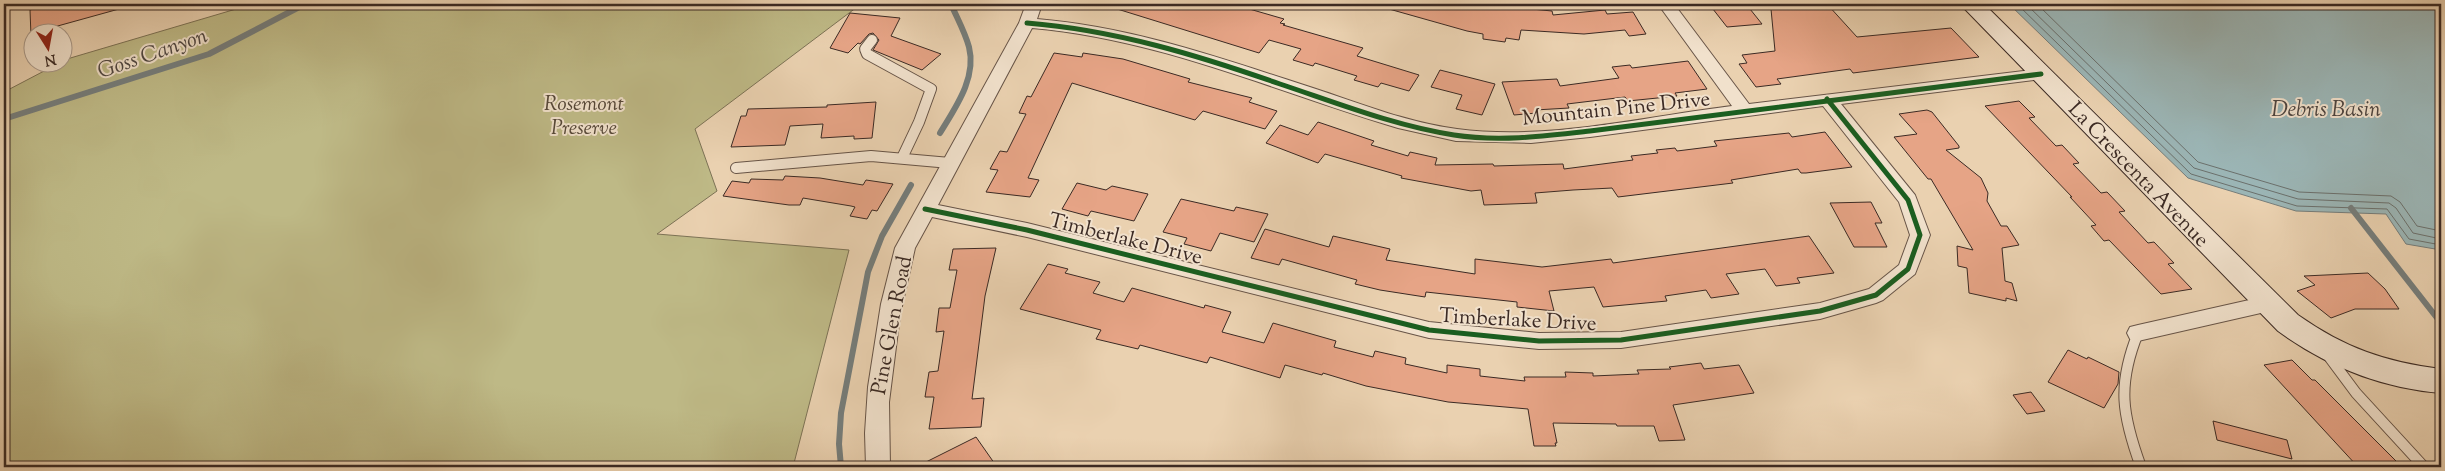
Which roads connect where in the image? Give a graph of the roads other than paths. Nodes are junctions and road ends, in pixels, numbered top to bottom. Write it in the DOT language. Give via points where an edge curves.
graph roads {
  1 [pos="1034,4"];
  2 [pos="1666,4"];
  3 [pos="1972,4"];
  4 [pos="1027,23"];
  5 [pos="872,40"];
  6 [pos="2041,74"];
  7 [pos="1827,99"];
  8 [pos="1744,110"];
  9 [pos="902,158"];
  10 [pos="950,163"];
  11 [pos="736,168"];
  12 [pos="925,209"];
  13 [pos="2267,304"];
  14 [pos="2138,333"];
  15 [pos="2315,343"];
  16 [pos="2441,381"];
  17 [pos="878,467"];
  18 [pos="2141,467"];
  19 [pos="2424,467"];
  1 -- 4 [label="street, Pine Glen Road"];
  2 -- 8 [label="street"];
  3 -- 6 [label="street, La Crescenta Avenue"];
  4 -- 8 [label="street, Mountain Pine Drive" via="1103,30 1148,41 1407,125 1473,137 1564,134"];
  4 -- 10 [label="street, Pine Glen Road"];
  5 -- 9 [label="lane" via="865,49 867,54 930,89"];
  6 -- 7 [label="street, Mountain Pine Drive"];
  6 -- 13 [label="street, La Crescenta Avenue"];
  7 -- 8 [label="street, Mountain Pine Drive"];
  7 -- 12 [label="street, Timberlake Drive" via="1908,200 1920,235 1908,269 1876,296 1820,312 1621,340 1540,341 1429,330 1027,230"];
  9 -- 10 [label="lane"];
  9 -- 11 [label="lane" via="842,156"];
  10 -- 12 [label="street, Pine Glen Road"];
  12 -- 17 [label="street, Pine Glen Road" via="905,248 894,286 875,408"];
  13 -- 14 [label="street"];
  13 -- 15 [label="street, La Crescenta Avenue"];
  14 -- 18 [label="lane" via="2126,366 2124,404 2130,439"];
  15 -- 16 [label="street, La Crescenta Avenue" via="2365,365"];
  15 -- 19 [label="lane"];
}
